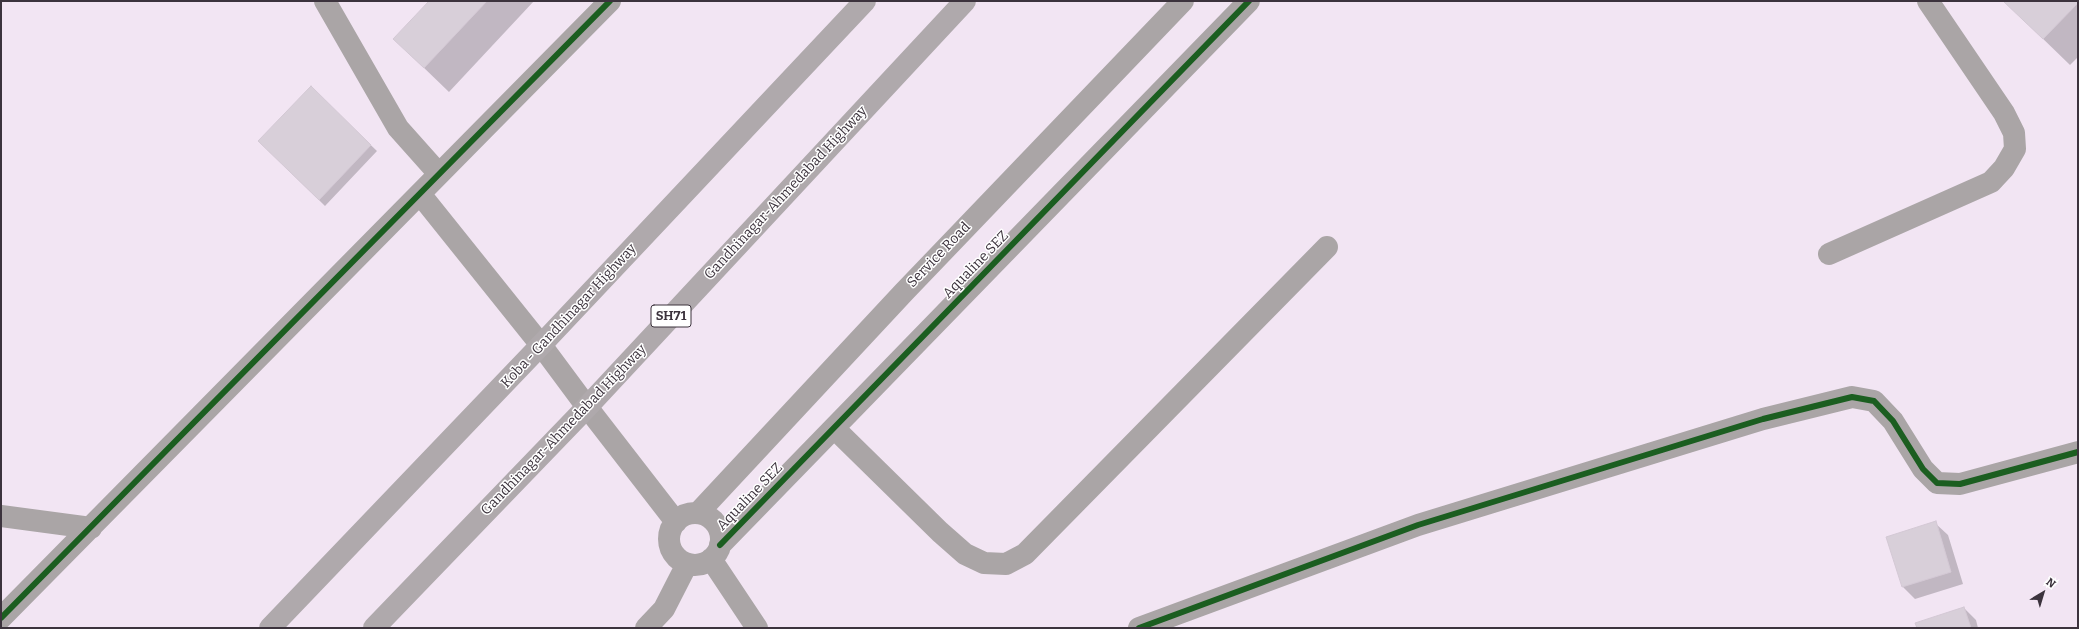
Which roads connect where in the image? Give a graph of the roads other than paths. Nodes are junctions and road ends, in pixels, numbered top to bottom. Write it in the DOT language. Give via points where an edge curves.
graph roads {
  1 [pos="325,1"];
  2 [pos="610,1"];
  3 [pos="866,1"];
  4 [pos="965,1"];
  5 [pos="1183,1"];
  6 [pos="1249,1"];
  7 [pos="1928,1"];
  8 [pos="439,174"];
  9 [pos="420,194"];
  10 [pos="1327,247"];
  11 [pos="1828,254"];
  12 [pos="541,345"];
  13 [pos="587,407"];
  14 [pos="834,428"];
  15 [pos="2078,452"];
  16 [pos="698,513"];
  17 [pos="1,516"];
  18 [pos="676,522"];
  19 [pos="91,528"];
  20 [pos="716,552"];
  21 [pos="687,564"];
  22 [pos="1,618"];
  23 [pos="270,628"];
  24 [pos="374,628"];
  25 [pos="646,628"];
  26 [pos="757,628"];
  27 [pos="1139,628"];
  1 -- 8 [label="street" via="398,128"];
  2 -- 8 [label="street"];
  3 -- 12 [label="main road, Koba - Gandhinagar Highway"];
  4 -- 13 [label="main road, Gandhinagar-Ahmedabad Highway / SH71"];
  5 -- 16 [label="street, Service Road"];
  6 -- 14 [label="street, Aqualine SEZ"];
  7 -- 11 [label="street" via="2004,113 2014,133 2015,149 2004,168 1991,182"];
  8 -- 9 [label="street"];
  9 -- 12 [label="street"];
  9 -- 19 [label="street"];
  10 -- 14 [label="street" via="1025,554 1006,564 984,563 965,554"];
  12 -- 13 [label="street"];
  12 -- 23 [label="main road, Koba - Gandhinagar Highway"];
  13 -- 18 [label="street"];
  13 -- 24 [label="main road, Gandhinagar-Ahmedabad Highway / SH71"];
  14 -- 20 [label="street, Aqualine SEZ"];
  15 -- 27 [label="street" via="1960,484 1937,483 1923,469 1893,420 1874,401 1852,397 1763,418 1418,524"];
  16 -- 18 [label="street" via="690,513"];
  16 -- 20 [label="street" via="714,521 718,528"];
  17 -- 19 [label="street"];
  18 -- 21 [label="street" via="671,528 670,545 674,553"];
  19 -- 22 [label="street"];
  20 -- 21 [label="street" via="704,563"];
  20 -- 26 [label="street"];
  21 -- 25 [label="street" via="664,609"];
}
